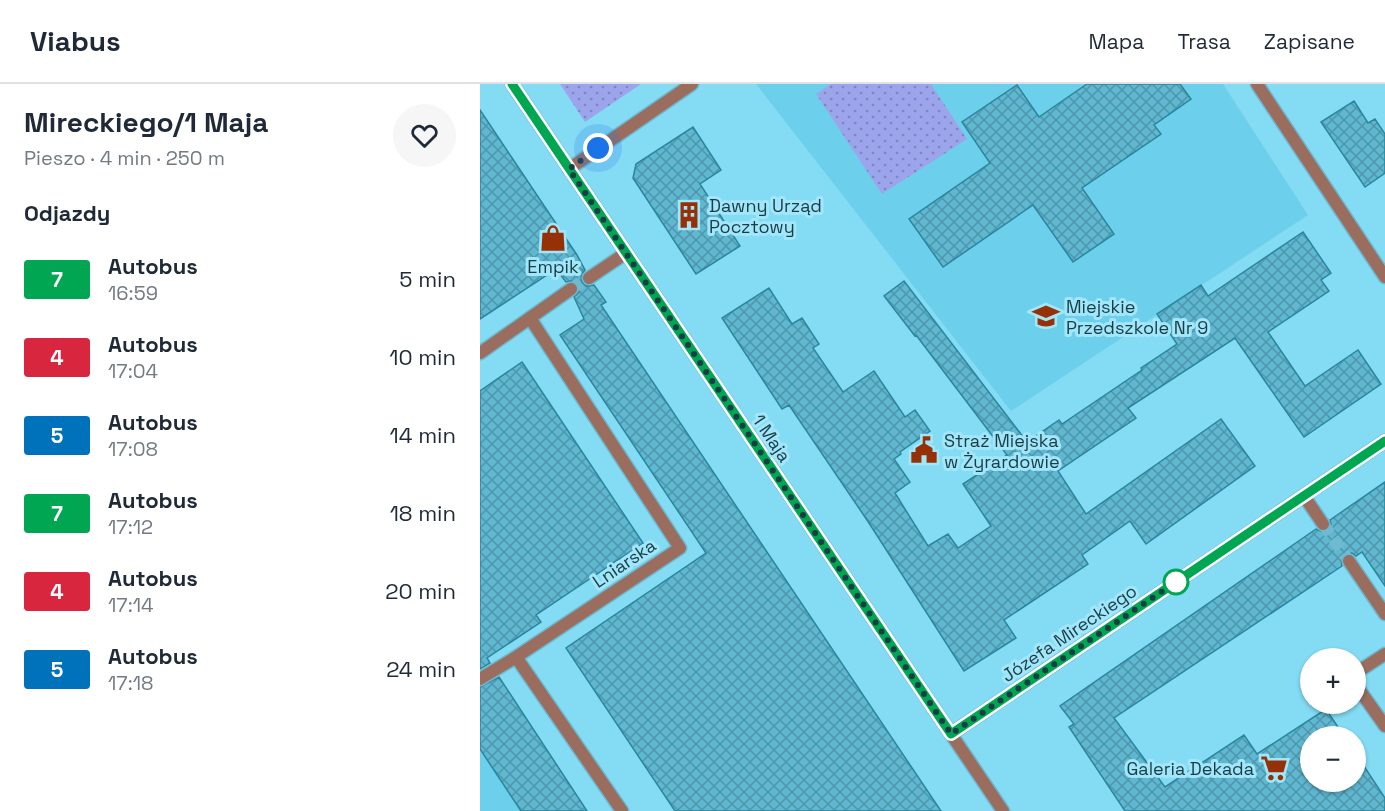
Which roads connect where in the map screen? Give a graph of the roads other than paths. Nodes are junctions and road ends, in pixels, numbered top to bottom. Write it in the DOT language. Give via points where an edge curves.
graph roads {
  1 [pos="512,84"];
  2 [pos="692,84"];
  3 [pos="1257,84"];
  4 [pos="569,169"];
  5 [pos="626,254"];
  6 [pos="1385,277"];
  7 [pos="589,278"];
  8 [pos="571,289"];
  9 [pos="530,318"];
  10 [pos="480,352"];
  11 [pos="1385,441"];
  12 [pos="1305,496"];
  13 [pos="1323,524"];
  14 [pos="1349,561"];
  15 [pos="1385,614"];
  16 [pos="1385,654"];
  17 [pos="516,657"];
  18 [pos="1366,666"];
  19 [pos="480,679"];
  20 [pos="1366,699"];
  21 [pos="1385,726"];
  22 [pos="951,734"];
  23 [pos="622,811"];
  24 [pos="1003,811"];
  1 -- 4 [label="street, 1 Maja"];
  2 -- 4 [label="street"];
  3 -- 6 [label="street"];
  4 -- 5 [label="street, 1 Maja"];
  5 -- 7 [label="street"];
  5 -- 22 [label="street, 1 Maja"];
  8 -- 9 [label="street"];
  9 -- 10 [label="street"];
  9 -- 17 [label="street, Lniarska" via="680,548"];
  11 -- 12 [label="street, Józefa Mireckiego"];
  12 -- 13 [label="street"];
  12 -- 22 [label="street, Józefa Mireckiego"];
  14 -- 15 [label="street"];
  16 -- 18 [label="street"];
  17 -- 19 [label="street"];
  17 -- 23 [label="street"];
  20 -- 21 [label="street"];
  22 -- 24 [label="street, 1 Maja"];
}
